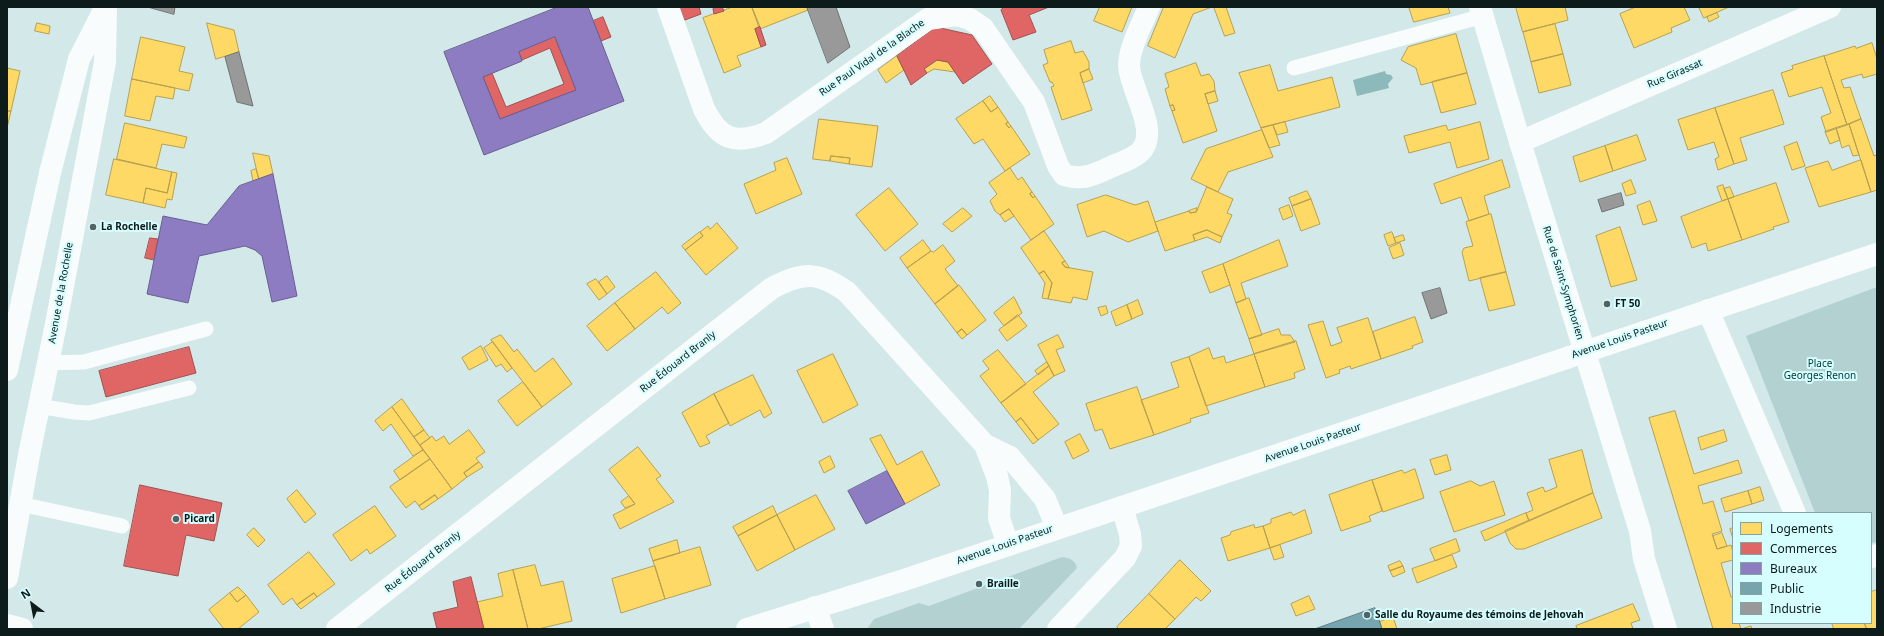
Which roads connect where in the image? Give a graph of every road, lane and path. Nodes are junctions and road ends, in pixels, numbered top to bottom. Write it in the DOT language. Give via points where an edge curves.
graph roads {
  1 [pos="106,7"];
  2 [pos="668,7"];
  3 [pos="1149,7"];
  4 [pos="1830,7"];
  5 [pos="1481,12"];
  6 [pos="1294,68"];
  7 [pos="1520,142"];
  8 [pos="1877,254"];
  9 [pos="1708,310"];
  10 [pos="206,329"];
  11 [pos="1584,351"];
  12 [pos="47,363"];
  13 [pos="7,370"];
  14 [pos="189,388"];
  15 [pos="39,406"];
  16 [pos="985,445"];
  17 [pos="20,504"];
  18 [pos="1122,507"];
  19 [pos="1795,512"];
  20 [pos="122,526"];
  21 [pos="1057,528"];
  22 [pos="1008,545"];
  23 [pos="7,578"];
  24 [pos="815,607"];
  25 [pos="357,621"];
  26 [pos="7,625"];
  27 [pos="22,629"];
  28 [pos="337,629"];
  29 [pos="748,629"];
  30 [pos="824,629"];
  31 [pos="1058,629"];
  32 [pos="1666,629"];
  1 -- 12 [label="street, Avenue de la Rochelle" via="105,62"];
  1 -- 13 [label="street, Avenue de la Rochelle" via="79,59 50,173"];
  2 -- 3 [label="street, Rue Paul Vidal de la Blache" via="709,120 725,136 739,139 753,138 766,133 928,19 956,15 970,19 983,28 1034,102 1058,166 1064,175 1075,178 1088,177 1131,159 1142,151 1147,137 1146,120 1130,78 1129,64 1132,49"];
  4 -- 7 [label="street, Rue Girassat"];
  5 -- 6 [label="lane"];
  5 -- 7 [label="street, Rue de Saint-Symphorien"];
  7 -- 11 [label="street, Rue de Saint-Symphorien"];
  8 -- 9 [label="street, Avenue Louis Pasteur"];
  9 -- 11 [label="street, Avenue Louis Pasteur"];
  9 -- 19 [label="street"];
  10 -- 12 [label="lane" via="84,362"];
  11 -- 18 [label="street, Avenue Louis Pasteur"];
  11 -- 32 [label="street, Rue de Saint-Symphorien" via="1640,531 1644,559"];
  12 -- 15 [label="street, Avenue de la Rochelle"];
  14 -- 15 [label="lane" via="89,413"];
  15 -- 17 [label="street, Avenue de la Rochelle"];
  16 -- 21 [label="street, Rue Édouard Branly" via="1010,456 1045,498"];
  16 -- 22 [label="street, Rue Édouard Branly" via="997,476 1000,490 999,518"];
  16 -- 25 [label="street, Rue Édouard Branly" via="847,292 831,280 810,275 789,280 772,288"];
  17 -- 20 [label="lane"];
  17 -- 23 [label="street, Avenue de la Rochelle"];
  18 -- 21 [label="street, Avenue Louis Pasteur"];
  18 -- 31 [label="street" via="1131,546 1125,558"];
  21 -- 22 [label="street, Avenue Louis Pasteur"];
  22 -- 24 [label="street, Avenue Louis Pasteur"];
  24 -- 29 [label="street, Avenue Louis Pasteur"];
  24 -- 30 [label="street"];
  25 -- 28 [label="street, Rue Édouard Branly"];
  26 -- 27 [label="street"];
}
